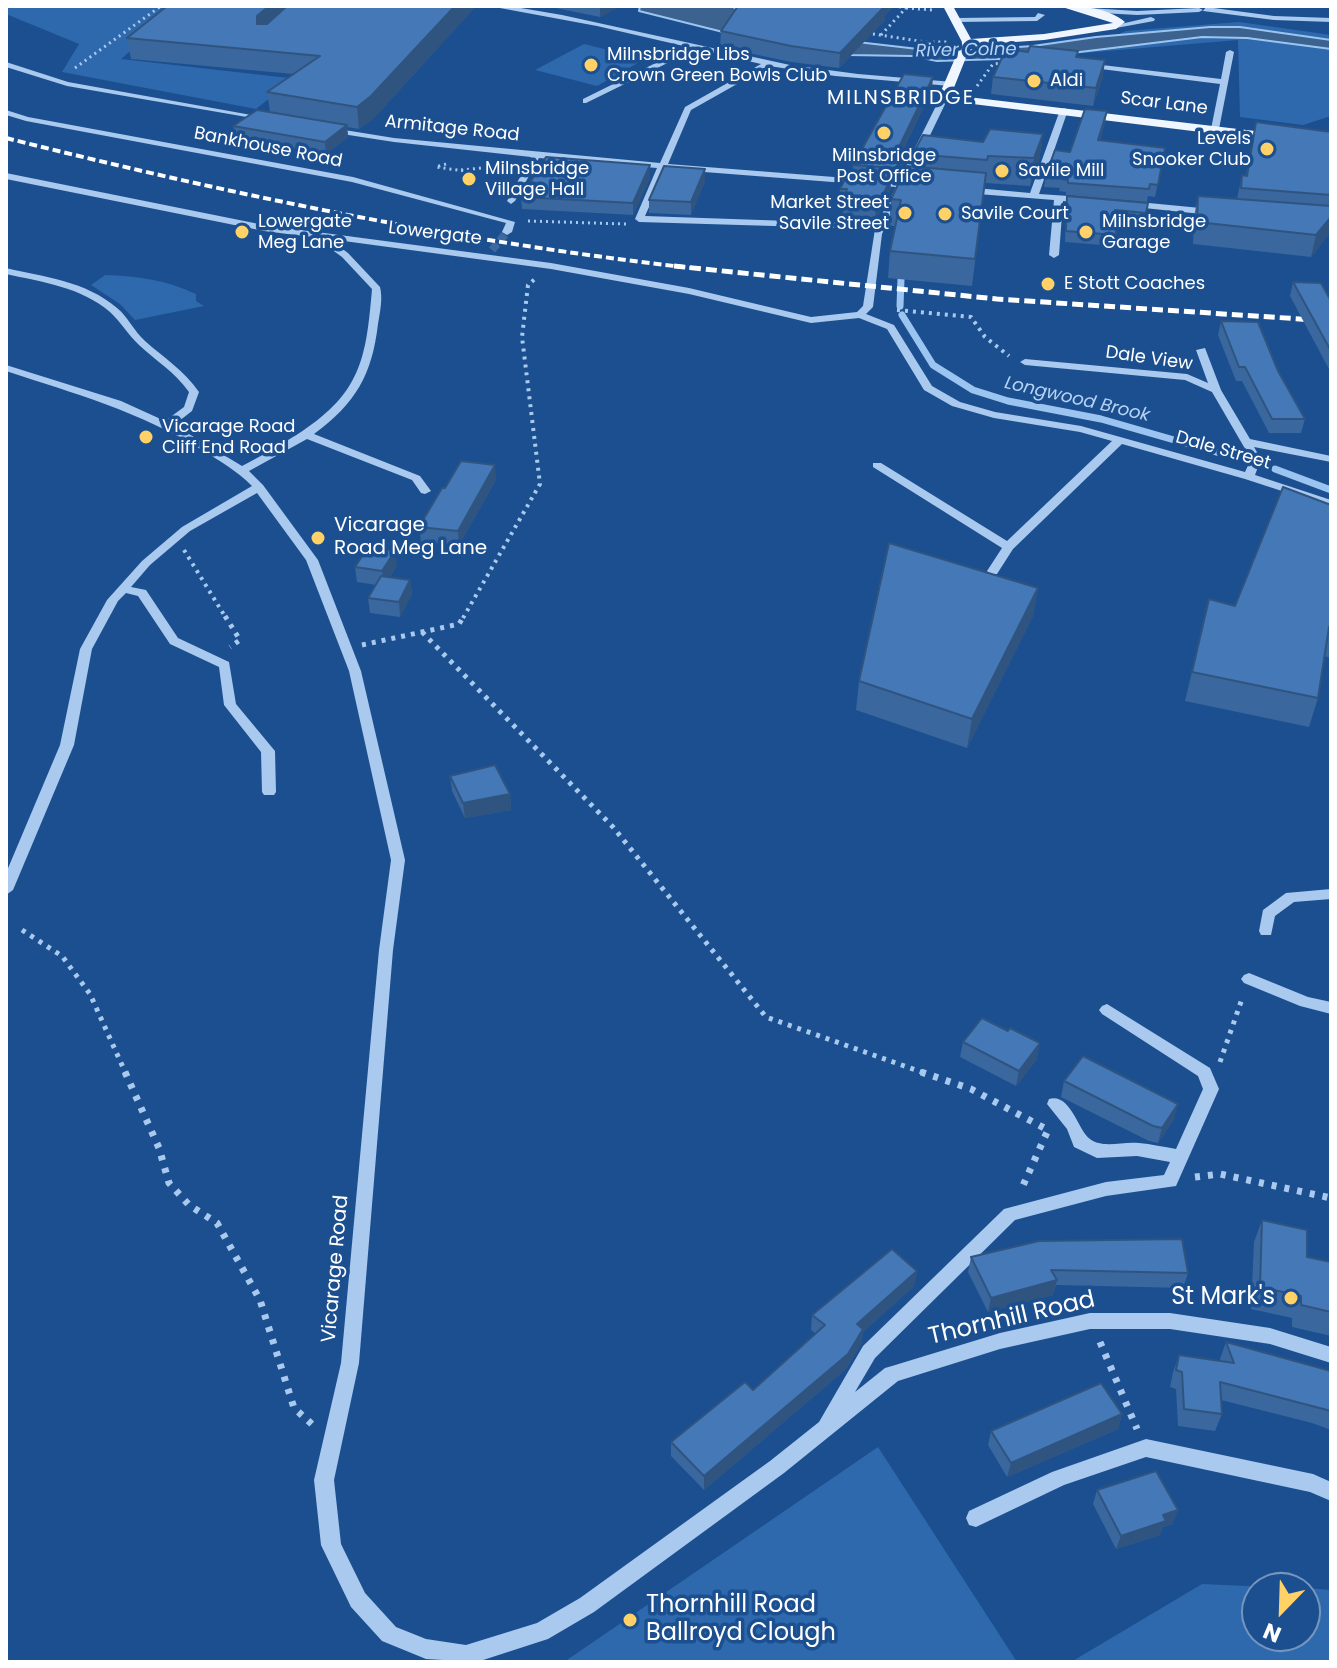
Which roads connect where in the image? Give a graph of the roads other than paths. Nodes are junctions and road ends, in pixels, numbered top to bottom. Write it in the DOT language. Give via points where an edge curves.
graph roads {
  1 [pos="493,6"];
  2 [pos="948,6"];
  3 [pos="1064,6"];
  4 [pos="1219,6"];
  5 [pos="1078,9"];
  6 [pos="1202,9"];
  7 [pos="1041,15"];
  8 [pos="957,20"];
  9 [pos="1331,20"];
  10 [pos="1116,26"];
  11 [pos="967,44"];
  12 [pos="697,45"];
  13 [pos="1230,52"];
  14 [pos="768,63"];
  15 [pos="6,64"];
  16 [pos="1085,65"];
  17 [pos="1224,82"];
  18 [pos="950,84"];
  19 [pos="944,98"];
  20 [pos="586,101"];
  21 [pos="1064,110"];
  22 [pos="6,112"];
  23 [pos="280,121"];
  24 [pos="323,128"];
  25 [pos="1215,129"];
  26 [pos="1331,144"];
  27 [pos="536,155"];
  28 [pos="664,165"];
  29 [pos="6,176"];
  30 [pos="901,185"];
  31 [pos="931,187"];
  32 [pos="960,190"];
  33 [pos="1034,195"];
  34 [pos="1059,198"];
  35 [pos="511,201"];
  36 [pos="1094,201"];
  37 [pos="1110,203"];
  38 [pos="1220,213"];
  39 [pos="881,227"];
  40 [pos="507,232"];
  41 [pos="319,236"];
  42 [pos="1054,255"];
  43 [pos="6,271"];
  44 [pos="864,311"];
  45 [pos="1201,350"];
  46 [pos="1025,362"];
  47 [pos="6,368"];
  48 [pos="1216,390"];
  49 [pos="166,425"];
  50 [pos="304,434"];
  51 [pos="1120,440"];
  52 [pos="1247,442"];
  53 [pos="1331,459"];
  54 [pos="877,465"];
  55 [pos="242,470"];
  56 [pos="1249,477"];
  57 [pos="259,487"];
  58 [pos="425,491"];
  59 [pos="1331,504"];
  60 [pos="1008,547"];
  61 [pos="993,571"];
  62 [pos="123,589"];
  63 [pos="269,792"];
  64 [pos="6,890"];
  65 [pos="1331,894"];
  66 [pos="1266,931"];
  67 [pos="1249,979"];
  68 [pos="1331,1008"];
  69 [pos="1107,1010"];
  70 [pos="1055,1104"];
  71 [pos="1180,1157"];
  72 [pos="1331,1355"];
  73 [pos="892,1374"];
  74 [pos="823,1430"];
  75 [pos="1331,1492"];
  76 [pos="976,1518"];
  1 -- 12 [label="street"];
  2 -- 8 [label="main road"];
  3 -- 5 [label="main road"];
  4 -- 6 [label="street"];
  5 -- 6 [label="street"];
  5 -- 10 [label="main road" via="1117,18"];
  6 -- 9 [label="street"];
  6 -- 10 [label="street"];
  7 -- 8 [label="street"];
  8 -- 11 [label="main road"];
  10 -- 11 [label="main road"];
  11 -- 18 [label="main road"];
  12 -- 14 [label="street"];
  12 -- 20 [label="street"];
  13 -- 17 [label="street"];
  14 -- 18 [label="street"];
  14 -- 28 [label="street" via="688,109"];
  15 -- 23 [label="street" via="58,81"];
  16 -- 17 [label="street"];
  17 -- 25 [label="street"];
  18 -- 19 [label="main road"];
  19 -- 21 [label="main road, Scar Lane"];
  19 -- 30 [label="street"];
  21 -- 25 [label="main road, Scar Lane"];
  21 -- 33 [label="street"];
  22 -- 40 [label="street, Bankhouse Road" via="353,180 511,222"];
  24 -- 27 [label="street, Armitage Road"];
  25 -- 26 [label="main road, Scar Lane"];
  27 -- 28 [label="street, Armitage Road"];
  27 -- 35 [label="street"];
  28 -- 30 [label="street, Armitage Road"];
  28 -- 39 [label="street" via="639,219"];
  29 -- 41 [label="street, Lowergate"];
  30 -- 31 [label="street, Armitage Road"];
  30 -- 39 [label="street"];
  32 -- 33 [label="street"];
  33 -- 34 [label="street"];
  34 -- 36 [label="street"];
  34 -- 42 [label="street"];
  37 -- 38 [label="street"];
  39 -- 44 [label="street"];
  41 -- 44 [label="street, Lowergate" via="490,253 811,320"];
  41 -- 50 [label="street" via="377,289 361,378 350,395"];
  43 -- 49 [label="street" via="66,283 98,300 179,372 194,392 193,403"];
  44 -- 51 [label="street, Dale Street" via="891,327 928,388 956,404"];
  45 -- 48 [label="street"];
  46 -- 48 [label="street, Dale View" via="1187,377"];
  47 -- 49 [label="street, Vicarage Road" via="117,403"];
  48 -- 52 [label="street, Dale View"];
  49 -- 55 [label="street, Vicarage Road"];
  50 -- 55 [label="street"];
  50 -- 58 [label="street" via="416,478"];
  51 -- 56 [label="street, Dale Street"];
  51 -- 60 [label="street"];
  52 -- 53 [label="street"];
  52 -- 56 [label="street, Dale View" via="1256,459"];
  54 -- 60 [label="street"];
  55 -- 57 [label="street, Vicarage Road"];
  56 -- 59 [label="street, Dale Street"];
  57 -- 62 [label="street" via="176,538"];
  57 -- 74 [label="street, Vicarage Road" via="312,560 355,671 398,860 350,1363 324,1480 331,1545 358,1600 389,1634 426,1649 466,1655 541,1632 587,1605"];
  60 -- 61 [label="street"];
  62 -- 63 [label="street" via="142,593 174,641 225,665 230,705 268,751"];
  62 -- 64 [label="street" via="86,649 67,745"];
  65 -- 66 [label="street" via="1291,897 1268,914"];
  67 -- 68 [label="street"];
  69 -- 71 [label="street" via="1204,1072 1211,1089"];
  70 -- 71 [label="street" via="1080,1142 1097,1151 1137,1149"];
  71 -- 74 [label="street" via="1170,1181 1106,1189 1010,1214 869,1352"];
  72 -- 73 [label="street, Thornhill Road" via="1270,1336 1170,1321 1090,1321"];
  73 -- 74 [label="street, Vicarage Road"];
  75 -- 76 [label="street" via="1313,1483 1146,1448 1059,1478"];
}
